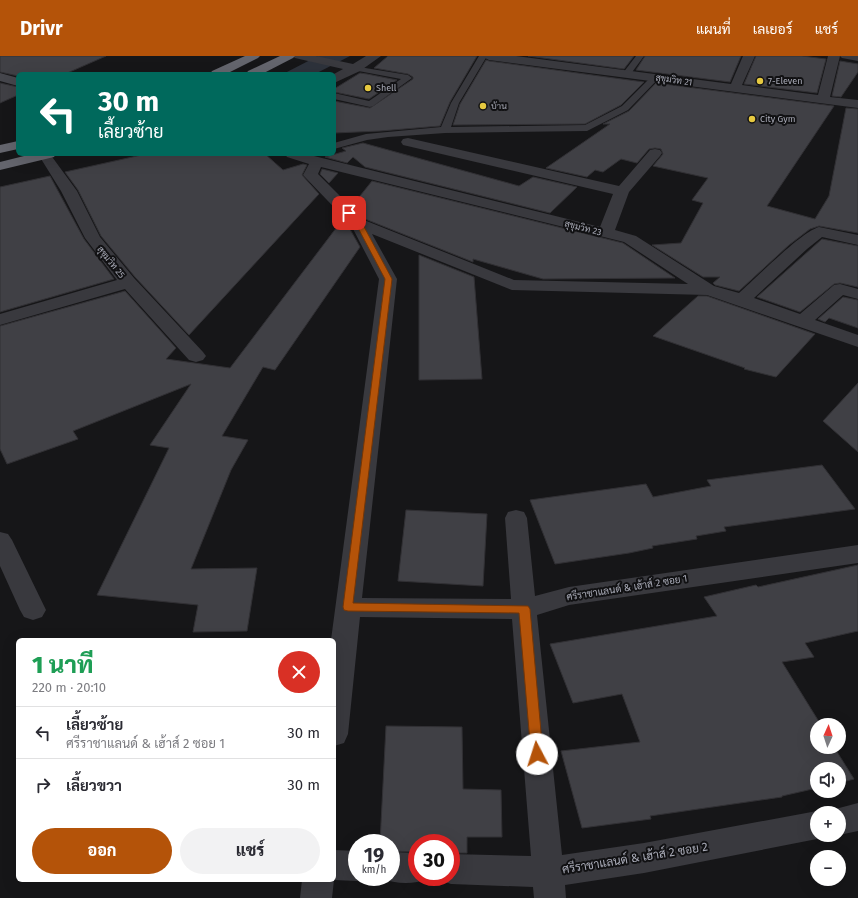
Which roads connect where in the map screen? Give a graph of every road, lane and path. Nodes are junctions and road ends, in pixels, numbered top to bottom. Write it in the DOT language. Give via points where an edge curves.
graph roads {
  1 [pos="254,56"];
  2 [pos="289,56"];
  3 [pos="375,56"];
  4 [pos="482,56"];
  5 [pos="489,56"];
  6 [pos="640,56"];
  7 [pos="749,56"];
  8 [pos="834,56"];
  9 [pos="846,56"];
  10 [pos="304,57"];
  11 [pos="858,57"];
  12 [pos="356,68"];
  13 [pos="220,72"];
  14 [pos="256,72"];
  15 [pos="627,73"];
  16 [pos="0,77"];
  17 [pos="656,77"];
  18 [pos="336,79"];
  19 [pos="16,81"];
  20 [pos="736,88"];
  21 [pos="336,96"];
  22 [pos="823,99"];
  23 [pos="858,104"];
  24 [pos="445,130"];
  25 [pos="408,142"];
  26 [pos="16,145"];
  27 [pos="336,145"];
  28 [pos="0,149"];
  29 [pos="655,153"];
  30 [pos="42,156"];
  31 [pos="47,156"];
  32 [pos="298,156"];
  33 [pos="317,162"];
  34 [pos="0,166"];
  35 [pos="622,191"];
  36 [pos="358,223"];
  37 [pos="606,233"];
  38 [pos="858,240"];
  39 [pos="128,282"];
  40 [pos="708,290"];
  41 [pos="858,294"];
  42 [pos="742,300"];
  43 [pos="0,320"];
  44 [pos="803,321"];
  45 [pos="858,341"];
  46 [pos="196,356"];
  47 [pos="516,518"];
  48 [pos="0,540"];
  49 [pos="858,554"];
  50 [pos="348,607"];
  51 [pos="524,609"];
  52 [pos="33,610"];
  53 [pos="336,716"];
  54 [pos="858,817"];
  55 [pos="846,819"];
  56 [pos="810,826"];
  57 [pos="336,865"];
  58 [pos="348,866"];
  59 [pos="460,870"];
  60 [pos="318,882"];
  61 [pos="549,885"];
  62 [pos="316,898"];
  1 -- 13 [label="highway"];
  2 -- 14 [label="highway"];
  3 -- 12 [label="street"];
  4 -- 24 [label="lane" via="455,103"];
  5 -- 15 [label="street, สุขุมวิท 21"];
  6 -- 15 [label="lane"];
  7 -- 20 [label="street"];
  8 -- 22 [label="street"];
  9 -- 11 [label="street"];
  10 -- 12 [label="street"];
  12 -- 18 [label="street"];
  12 -- 21 [label="lane" via="408,78 370,104"];
  15 -- 17 [label="street, สุขุมวิท 21"];
  16 -- 19 [label="street"];
  17 -- 20 [label="street, สุขุมวิท 21"];
  17 -- 24 [label="lane" via="625,108 587,128"];
  20 -- 22 [label="street, สุขุมวิท 21"];
  22 -- 23 [label="street, สุขุมวิท 21"];
  24 -- 27 [label="lane" via="366,137"];
  25 -- 35 [label="street"];
  26 -- 28 [label="highway"];
  29 -- 35 [label="street"];
  30 -- 34 [label="highway"];
  31 -- 39 [label="street, สุขุมวิท 25" via="69,191 92,238"];
  32 -- 33 [label="street, สุขุมวิท 23"];
  33 -- 36 [label="street" via="310,175"];
  33 -- 37 [label="street, สุขุมวิท 23"];
  35 -- 37 [label="street"];
  36 -- 40 [label="street" via="512,286"];
  36 -- 50 [label="street" via="388,279"];
  37 -- 40 [label="street, สุขุมวิท 23" via="630,239"];
  38 -- 42 [label="street" via="819,232"];
  39 -- 43 [label="street"];
  39 -- 46 [label="street, สุขุมวิท 25"];
  40 -- 42 [label="street, สุขุมวิท 23"];
  41 -- 44 [label="street" via="840,288"];
  42 -- 44 [label="street, สุขุมวิท 23"];
  44 -- 45 [label="street, สุขุมวิท 23"];
  47 -- 51 [label="street"];
  48 -- 52 [label="street"];
  49 -- 51 [label="street, ศรีราชาแลนด์ & เฮ้าส์ 2 ซอย 1" via="569,596"];
  50 -- 51 [label="street, ศรีราชาแลนด์ & เฮ้าส์ 2 ซอย 1"];
  50 -- 53 [label="street"];
  51 -- 61 [label="street"];
  54 -- 55 [label="street"];
  56 -- 61 [label="street, ศรีราชาแลนด์ & เฮ้าส์ 2 ซอย 2" via="644,858"];
  57 -- 58 [label="street"];
  59 -- 61 [label="street, ศรีราชาแลนด์ & เฮ้าส์ 2 ซอย 2"];
  60 -- 62 [label="street"];
}
